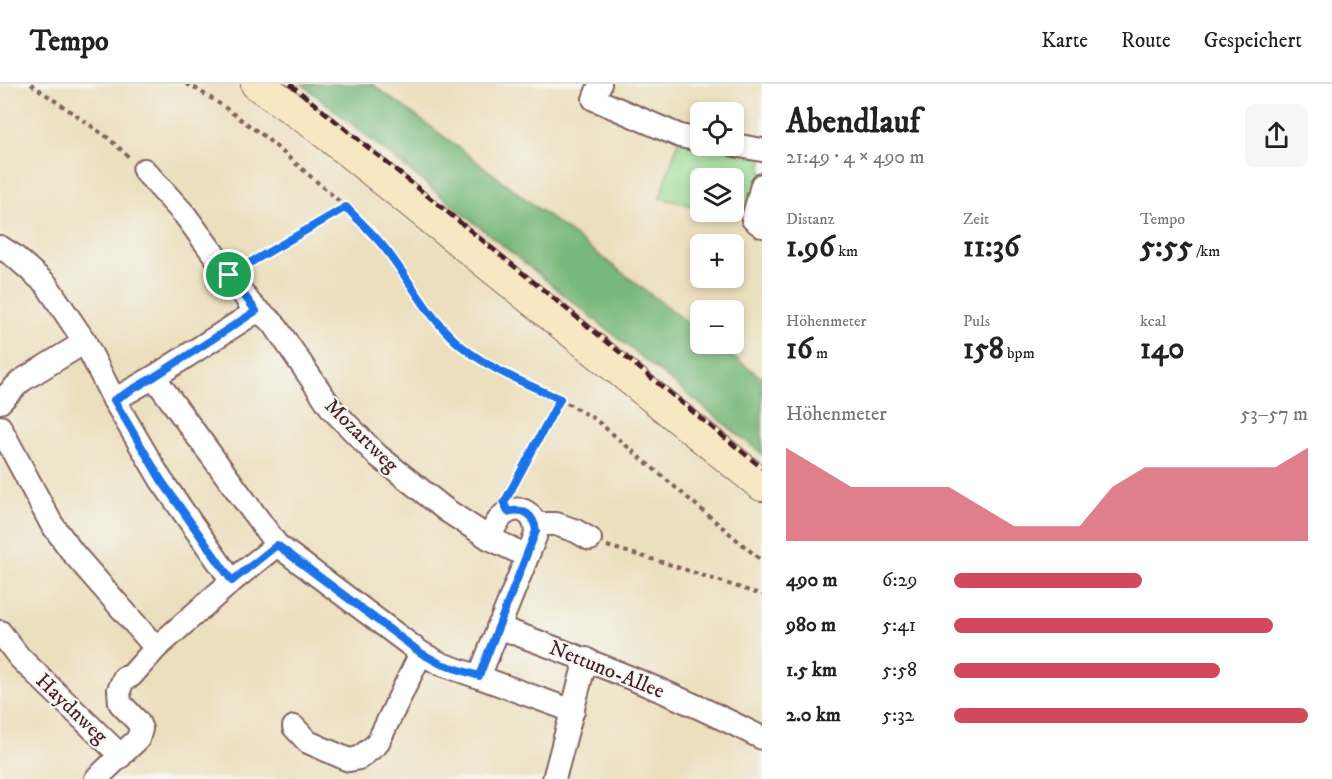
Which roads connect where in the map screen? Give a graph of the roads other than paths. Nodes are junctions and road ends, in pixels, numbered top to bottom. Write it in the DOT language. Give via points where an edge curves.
graph roads {
  1 [pos="257,84"];
  2 [pos="600,84"];
  3 [pos="690,138"];
  4 [pos="744,147"];
  5 [pos="762,150"];
  6 [pos="144,170"];
  7 [pos="762,185"];
  8 [pos="762,226"];
  9 [pos="0,247"];
  10 [pos="256,311"];
  11 [pos="85,342"];
  12 [pos="154,377"];
  13 [pos="114,400"];
  14 [pos="0,402"];
  15 [pos="0,427"];
  16 [pos="762,485"];
  17 [pos="535,524"];
  18 [pos="489,538"];
  19 [pos="590,539"];
  20 [pos="277,545"];
  21 [pos="527,556"];
  22 [pos="232,581"];
  23 [pos="498,627"];
  24 [pos="0,632"];
  25 [pos="156,648"];
  26 [pos="421,653"];
  27 [pos="586,659"];
  28 [pos="479,676"];
  29 [pos="573,711"];
  30 [pos="294,728"];
  31 [pos="762,738"];
  32 [pos="121,756"];
  33 [pos="96,779"];
  34 [pos="554,779"];
  1 -- 16 [label="street" via="316,125"];
  2 -- 3 [label="street" via="594,99"];
  4 -- 5 [label="street"];
  6 -- 10 [label="street, Mozartweg" via="185,215"];
  7 -- 8 [label="street" via="753,219"];
  9 -- 11 [label="street" via="15,255 46,284"];
  10 -- 12 [label="street"];
  10 -- 18 [label="street, Mozartweg" via="274,324 332,409 377,455 446,510"];
  11 -- 13 [label="street"];
  11 -- 14 [label="street" via="21,381"];
  12 -- 13 [label="street"];
  12 -- 20 [label="street"];
  13 -- 22 [label="street" via="161,480"];
  15 -- 25 [label="street" via="51,523"];
  17 -- 18 [label="street" via="527,513 514,510 498,521"];
  17 -- 19 [label="street" via="556,524"];
  17 -- 21 [label="street" via="535,537"];
  18 -- 21 [label="street, Mozartweg"];
  20 -- 22 [label="street"];
  20 -- 26 [label="street"];
  21 -- 23 [label="street"];
  22 -- 25 [label="street"];
  23 -- 27 [label="street, Nettuno-Allee"];
  23 -- 28 [label="street"];
  24 -- 32 [label="street, Haydnweg" via="19,657"];
  25 -- 32 [label="street" via="131,676 124,678 120,690 120,703 141,729 138,739"];
  26 -- 28 [label="street"];
  26 -- 30 [label="street" via="376,744 359,758 349,760 308,742"];
  27 -- 29 [label="street"];
  27 -- 31 [label="street, Nettuno-Allee"];
  28 -- 29 [label="street"];
  29 -- 34 [label="street"];
  32 -- 33 [label="street"];
}
